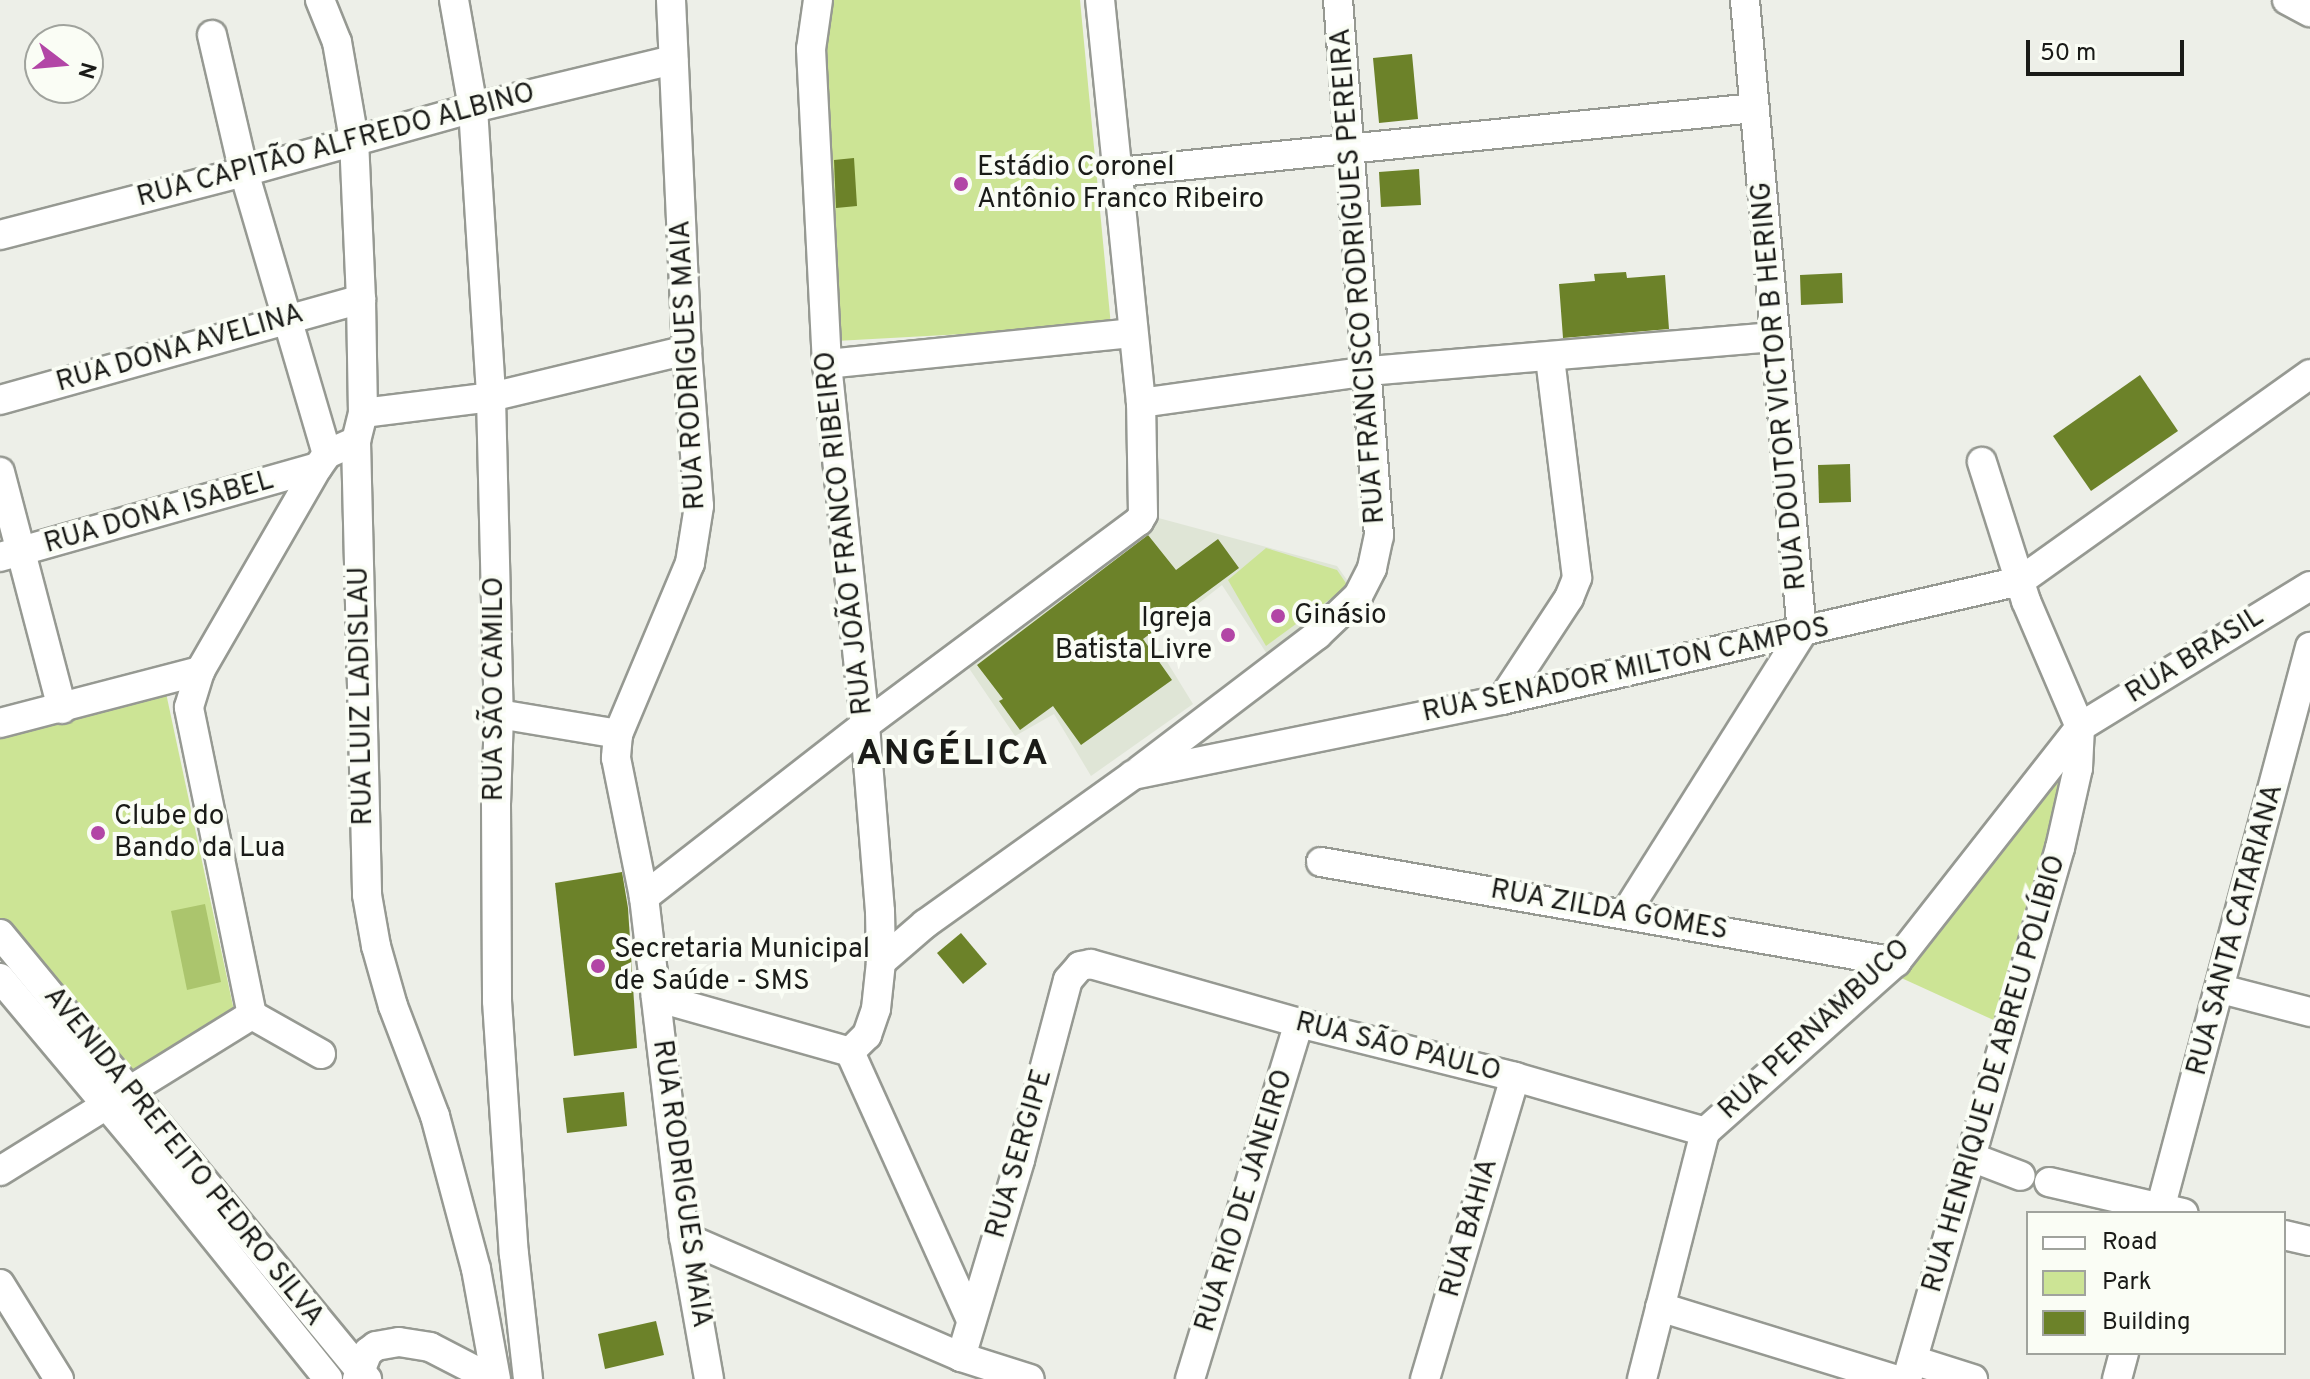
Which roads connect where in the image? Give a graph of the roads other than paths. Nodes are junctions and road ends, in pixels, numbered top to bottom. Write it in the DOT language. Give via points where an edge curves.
graph roads {
  1 [pos="320,0"];
  2 [pos="454,0"];
  3 [pos="671,0"];
  4 [pos="818,0"];
  5 [pos="1100,0"];
  6 [pos="1338,0"];
  7 [pos="1745,0"];
  8 [pos="2287,0"];
  9 [pos="2310,12"];
  10 [pos="212,35"];
  11 [pos="673,60"];
  12 [pos="473,108"];
  13 [pos="1755,108"];
  14 [pos="354,139"];
  15 [pos="1352,151"];
  16 [pos="244,172"];
  17 [pos="1119,172"];
  18 [pos="0,235"];
  19 [pos="361,299"];
  20 [pos="286,319"];
  21 [pos="1132,333"];
  22 [pos="1775,337"];
  23 [pos="687,350"];
  24 [pos="1550,357"];
  25 [pos="827,364"];
  26 [pos="1369,371"];
  27 [pos="2310,374"];
  28 [pos="491,397"];
  29 [pos="0,400"];
  30 [pos="1141,403"];
  31 [pos="363,413"];
  32 [pos="356,441"];
  33 [pos="322,461"];
  34 [pos="1982,462"];
  35 [pos="0,472"];
  36 [pos="11,555"];
  37 [pos="2020,581"];
  38 [pos="2310,586"];
  39 [pos="1802,633"];
  40 [pos="2310,647"];
  41 [pos="200,671"];
  42 [pos="1502,700"];
  43 [pos="62,709"];
  44 [pos="499,714"];
  45 [pos="0,723"];
  46 [pos="865,725"];
  47 [pos="2080,727"];
  48 [pos="618,734"];
  49 [pos="2299,739"];
  50 [pos="1133,775"];
  51 [pos="1321,862"];
  52 [pos="644,897"];
  53 [pos="880,911"];
  54 [pos="1625,914"];
  55 [pos="925,924"];
  56 [pos="0,934"];
  57 [pos="881,962"];
  58 [pos="1896,962"];
  59 [pos="1091,964"];
  60 [pos="0,978"];
  61 [pos="2221,989"];
  62 [pos="656,997"];
  63 [pos="2310,1012"];
  64 [pos="252,1015"];
  65 [pos="1299,1023"];
  66 [pos="850,1052"];
  67 [pos="321,1054"];
  68 [pos="1515,1077"];
  69 [pos="117,1098"];
  70 [pos="1705,1132"];
  71 [pos="1971,1157"];
  72 [pos="0,1171"];
  73 [pos="2021,1176"];
  74 [pos="2049,1182"];
  75 [pos="2167,1211"];
  76 [pos="2286,1235"];
  77 [pos="684,1237"];
  78 [pos="2310,1241"];
  79 [pos="0,1284"];
  80 [pos="1660,1307"];
  81 [pos="971,1320"];
  82 [pos="2123,1355"];
  83 [pos="961,1357"];
  84 [pos="1905,1373"];
  85 [pos="362,1377"];
  86 [pos="59,1379"];
  87 [pos="328,1379"];
  88 [pos="494,1379"];
  89 [pos="528,1379"];
  90 [pos="709,1379"];
  91 [pos="1030,1379"];
  92 [pos="1190,1379"];
  93 [pos="1425,1379"];
  94 [pos="1642,1379"];
  95 [pos="1973,1379"];
  96 [pos="2117,1379"];
  1 -- 14 [label="street, RUA LUIZ LADISLAU" via="337,42"];
  2 -- 12 [label="street, RUA SÃO CAMILO"];
  3 -- 11 [label="street, RUA RODRIGUES MAIA"];
  4 -- 25 [label="street, RUA JOÃO FRANCO RIBEIRO" via="811,49"];
  5 -- 17 [label="street"];
  6 -- 15 [label="street, RUA FRANCISCO RODRIGUES PEREIRA"];
  7 -- 13 [label="street, RUA DOUTOR VICTOR B HERING"];
  8 -- 9 [label="street"];
  10 -- 16 [label="street"];
  11 -- 12 [label="street, RUA CAPITÃO ALFREDO ALBINO"];
  11 -- 23 [label="street, RUA RODRIGUES MAIA"];
  12 -- 14 [label="street, RUA CAPITÃO ALFREDO ALBINO"];
  12 -- 28 [label="street, RUA SÃO CAMILO"];
  13 -- 15 [label="street"];
  13 -- 22 [label="street, RUA DOUTOR VICTOR B HERING"];
  14 -- 16 [label="street, RUA CAPITÃO ALFREDO ALBINO"];
  14 -- 19 [label="street, RUA LUIZ LADISLAU"];
  15 -- 17 [label="street"];
  15 -- 26 [label="street, RUA FRANCISCO RODRIGUES PEREIRA"];
  16 -- 18 [label="street, RUA CAPITÃO ALFREDO ALBINO"];
  16 -- 20 [label="street"];
  17 -- 21 [label="street"];
  19 -- 20 [label="street, RUA DONA AVELINA"];
  19 -- 31 [label="street, RUA LUIZ LADISLAU"];
  20 -- 29 [label="street, RUA DONA AVELINA"];
  20 -- 33 [label="street"];
  21 -- 25 [label="street"];
  21 -- 30 [label="street"];
  22 -- 24 [label="street"];
  22 -- 39 [label="street, RUA DOUTOR VICTOR B HERING"];
  23 -- 28 [label="street"];
  23 -- 48 [label="street, RUA RODRIGUES MAIA" via="699,506 696,538"];
  24 -- 26 [label="street"];
  24 -- 42 [label="street" via="1577,578"];
  25 -- 46 [label="street, RUA JOÃO FRANCO RIBEIRO"];
  26 -- 30 [label="street"];
  26 -- 50 [label="street, RUA FRANCISCO RODRIGUES PEREIRA" via="1379,536 1358,596 1317,635"];
  27 -- 37 [label="street, RUA SENADOR MILTON CAMPOS"];
  28 -- 31 [label="street"];
  28 -- 44 [label="street, RUA SÃO CAMILO"];
  30 -- 46 [label="street" via="1139,521"];
  31 -- 32 [label="street, RUA LUIZ LADISLAU"];
  32 -- 33 [label="street, RUA DONA ISABEL"];
  32 -- 88 [label="street, RUA LUIZ LADISLAU" via="367,895 393,1006 435,1116 476,1269"];
  33 -- 36 [label="street, RUA DONA ISABEL"];
  33 -- 41 [label="street"];
  34 -- 37 [label="street"];
  35 -- 36 [label="street"];
  36 -- 43 [label="street"];
  37 -- 39 [label="street, RUA SENADOR MILTON CAMPOS"];
  37 -- 47 [label="street"];
  38 -- 47 [label="street, RUA BRASIL"];
  39 -- 42 [label="street, RUA SENADOR MILTON CAMPOS"];
  39 -- 54 [label="street, RUA DOUTOR VICTOR B HERING"];
  40 -- 49 [label="street, RUA SANTA CATARIANA"];
  41 -- 43 [label="street"];
  41 -- 64 [label="street" via="192,690 191,722"];
  42 -- 50 [label="street, RUA SENADOR MILTON CAMPOS"];
  43 -- 45 [label="street"];
  44 -- 48 [label="street"];
  44 -- 89 [label="street, RUA SÃO CAMILO" via="497,1001"];
  46 -- 52 [label="street"];
  46 -- 53 [label="street, RUA JOÃO FRANCO RIBEIRO"];
  47 -- 58 [label="street, RUA PERNAMBUCO"];
  47 -- 71 [label="street, RUA HENRIQUE DE ABREU POLÍBIO" via="2078,768 2063,836"];
  48 -- 52 [label="street, RUA RODRIGUES MAIA" via="616,758"];
  49 -- 61 [label="street, RUA SANTA CATARIANA"];
  50 -- 55 [label="street, RUA SENADOR MILTON CAMPOS"];
  51 -- 54 [label="street, RUA ZILDA GOMES"];
  52 -- 62 [label="street, RUA RODRIGUES MAIA"];
  53 -- 55 [label="street"];
  53 -- 57 [label="street, RUA JOÃO FRANCO RIBEIRO"];
  54 -- 58 [label="street, RUA ZILDA GOMES"];
  55 -- 57 [label="street, RUA SENADOR MILTON CAMPOS"];
  56 -- 69 [label="street, AVENIDA PREFEITO PEDRO SILVA"];
  57 -- 66 [label="street, RUA JOÃO FRANCO RIBEIRO" via="876,1009 867,1035"];
  58 -- 70 [label="street, RUA PERNAMBUCO"];
  59 -- 65 [label="street, RUA SÃO PAULO"];
  59 -- 81 [label="street, RUA SERGIPE" via="1073,970 1068,980"];
  60 -- 69 [label="street, AVENIDA PREFEITO PEDRO SILVA"];
  61 -- 63 [label="street"];
  61 -- 75 [label="street, RUA SANTA CATARIANA"];
  62 -- 66 [label="street"];
  62 -- 77 [label="street, RUA RODRIGUES MAIA"];
  64 -- 67 [label="street"];
  64 -- 69 [label="street"];
  65 -- 68 [label="street, RUA SÃO PAULO"];
  65 -- 92 [label="street, RUA RIO DE JANEIRO"];
  66 -- 81 [label="street"];
  68 -- 70 [label="street, RUA SÃO PAULO"];
  68 -- 93 [label="street, RUA BAHIA"];
  69 -- 72 [label="street"];
  69 -- 85 [label="street, AVENIDA PREFEITO PEDRO SILVA"];
  69 -- 87 [label="street, AVENIDA PREFEITO PEDRO SILVA"];
  70 -- 80 [label="street, RUA PERNAMBUCO"];
  71 -- 73 [label="street"];
  71 -- 84 [label="street, RUA HENRIQUE DE ABREU POLÍBIO"];
  74 -- 75 [label="street"];
  76 -- 78 [label="street"];
  77 -- 83 [label="street"];
  77 -- 90 [label="street, RUA RODRIGUES MAIA"];
  79 -- 86 [label="street"];
  80 -- 84 [label="street"];
  80 -- 94 [label="street, RUA PERNAMBUCO"];
  81 -- 83 [label="street, RUA SERGIPE"];
  82 -- 96 [label="street"];
  83 -- 91 [label="street"];
  84 -- 95 [label="street"];
  85 -- 88 [label="street" via="368,1352 399,1342 430,1347"];
}
